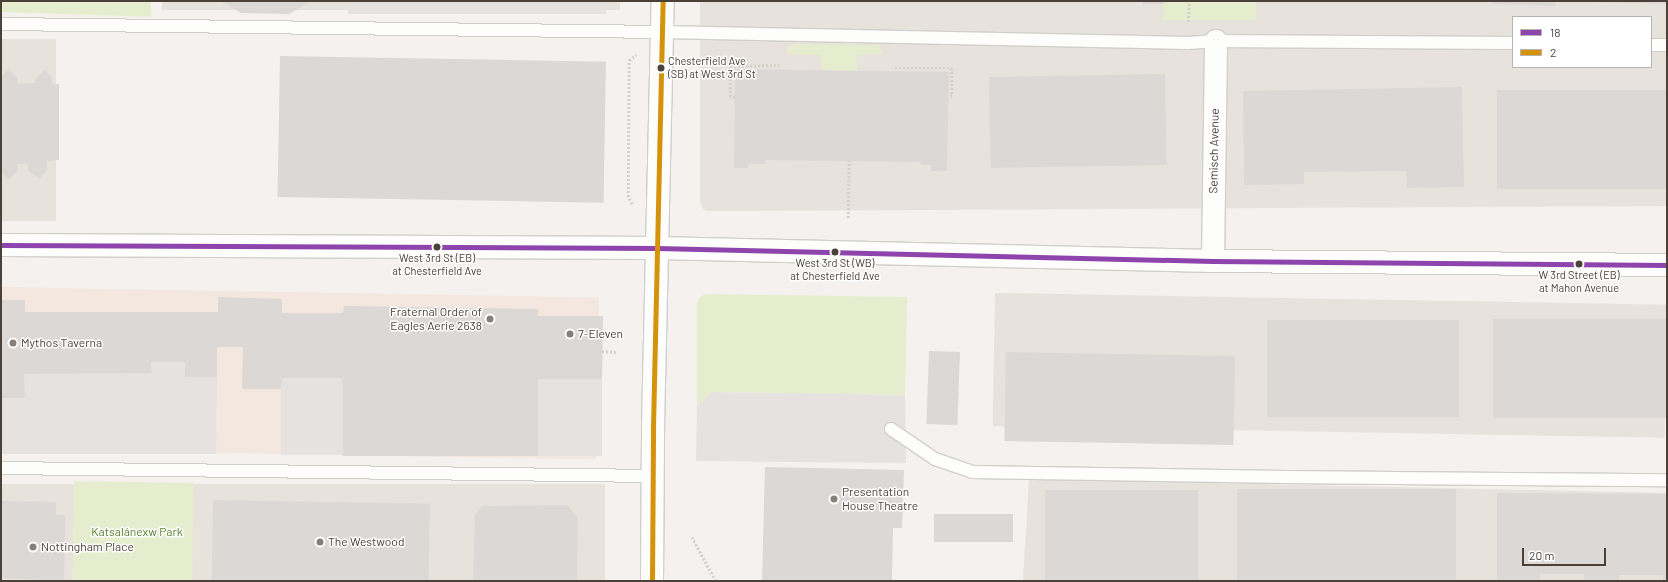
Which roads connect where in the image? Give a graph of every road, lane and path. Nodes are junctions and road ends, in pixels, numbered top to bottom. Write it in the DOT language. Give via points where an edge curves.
graph roads {
  1 [pos="662,1"];
  2 [pos="1,24"];
  3 [pos="662,32"];
  4 [pos="1216,41"];
  5 [pos="1512,44"];
  6 [pos="1652,45"];
  7 [pos="1667,45"];
  8 [pos="779,65"];
  9 [pos="895,68"];
  10 [pos="948,96"];
  11 [pos="735,97"];
  12 [pos="849,161"];
  13 [pos="848,218"];
  14 [pos="1,245"];
  15 [pos="657,248"];
  16 [pos="1213,261"];
  17 [pos="1667,265"];
  18 [pos="602,351"];
  19 [pos="616,352"];
  20 [pos="891,429"];
  21 [pos="1,468"];
  22 [pos="654,476"];
  23 [pos="1667,480"];
  24 [pos="692,537"];
  25 [pos="652,581"];
  26 [pos="716,581"];
  1 -- 3 [label="street"];
  2 -- 3 [label="lane"];
  3 -- 4 [label="lane" via="1188,43"];
  3 -- 15 [label="street"];
  4 -- 5 [label="lane"];
  4 -- 16 [label="street, Semisch Avenue"];
  6 -- 7 [label="lane"];
  8 -- 11 [label="path" via="730,66 730,97"];
  9 -- 10 [label="path" via="952,68 952,96"];
  12 -- 13 [label="path"];
  14 -- 15 [label="street"];
  15 -- 16 [label="street"];
  15 -- 22 [label="street"];
  16 -- 17 [label="street"];
  18 -- 19 [label="path"];
  20 -- 23 [label="lane" via="936,459 972,472 1302,478"];
  21 -- 22 [label="lane"];
  22 -- 25 [label="street"];
  24 -- 26 [label="path"];
}
